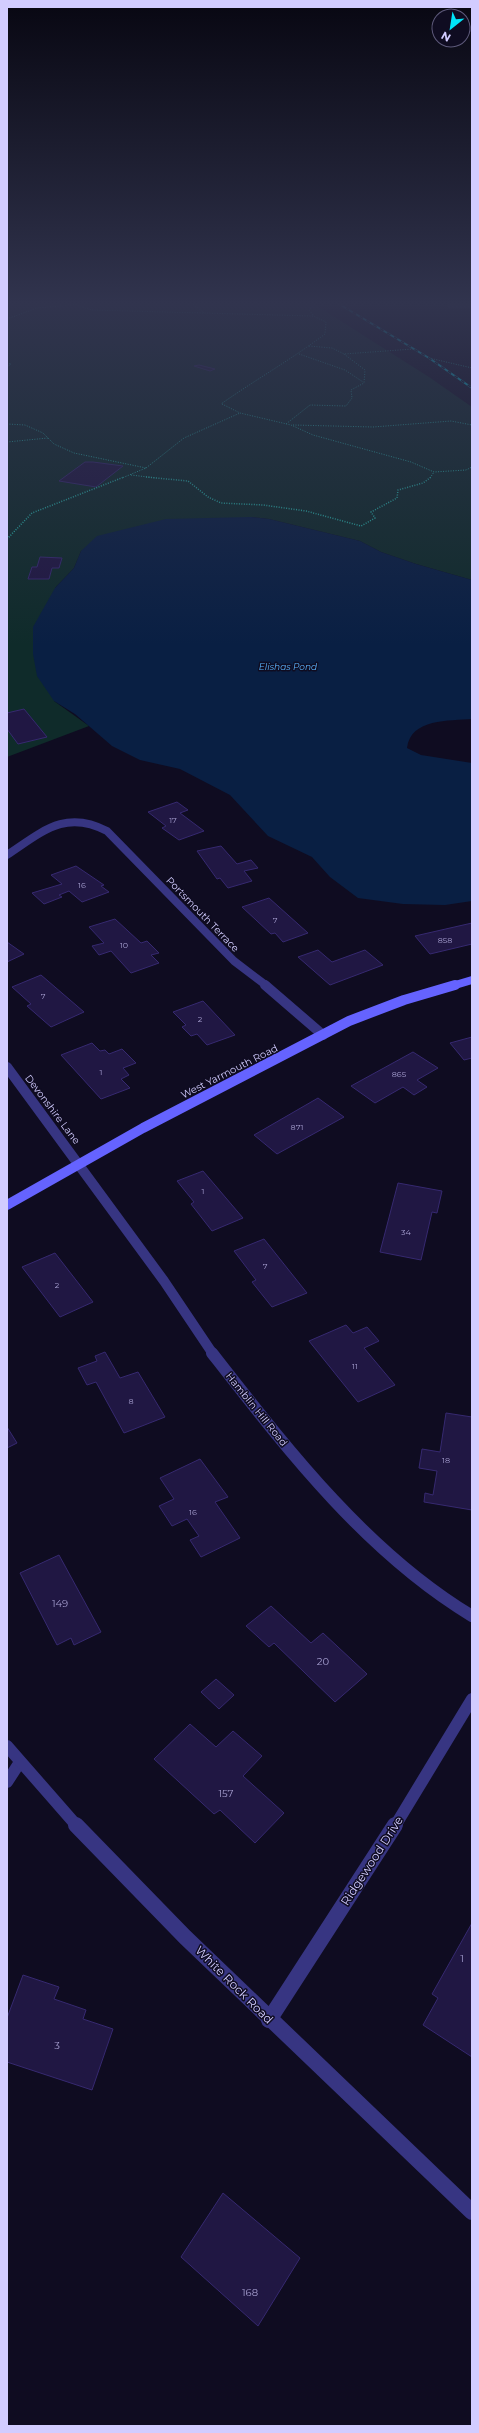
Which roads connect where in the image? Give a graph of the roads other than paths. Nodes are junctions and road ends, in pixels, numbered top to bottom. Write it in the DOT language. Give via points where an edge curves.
graph roads {
  1 [pos="7,855"];
  2 [pos="472,980"];
  3 [pos="323,1035"];
  4 [pos="7,1066"];
  5 [pos="82,1165"];
  6 [pos="7,1205"];
  7 [pos="472,1616"];
  8 [pos="472,1699"];
  9 [pos="7,1746"];
  10 [pos="20,1762"];
  11 [pos="7,1782"];
  12 [pos="269,2020"];
  13 [pos="472,2212"];
  1 -- 3 [label="street, Portsmouth Terrace" via="65,820 82,819 96,823 107,831 234,961"];
  2 -- 3 [label="main road, West Yarmouth Road" via="404,1000 349,1021"];
  3 -- 5 [label="main road, West Yarmouth Road" via="143,1128"];
  4 -- 5 [label="street, Devonshire Lane"];
  5 -- 6 [label="main road, West Yarmouth Road"];
  5 -- 7 [label="street, Hamblin Hill Road" via="164,1280 203,1341 255,1408 324,1489 383,1548 439,1596"];
  8 -- 12 [label="street, Ridgewood Drive" via="407,1807"];
  9 -- 10 [label="street, White Rock Road"];
  10 -- 11 [label="street"];
  10 -- 12 [label="street, White Rock Road" via="114,1867"];
  12 -- 13 [label="street, White Rock Road"];
}
